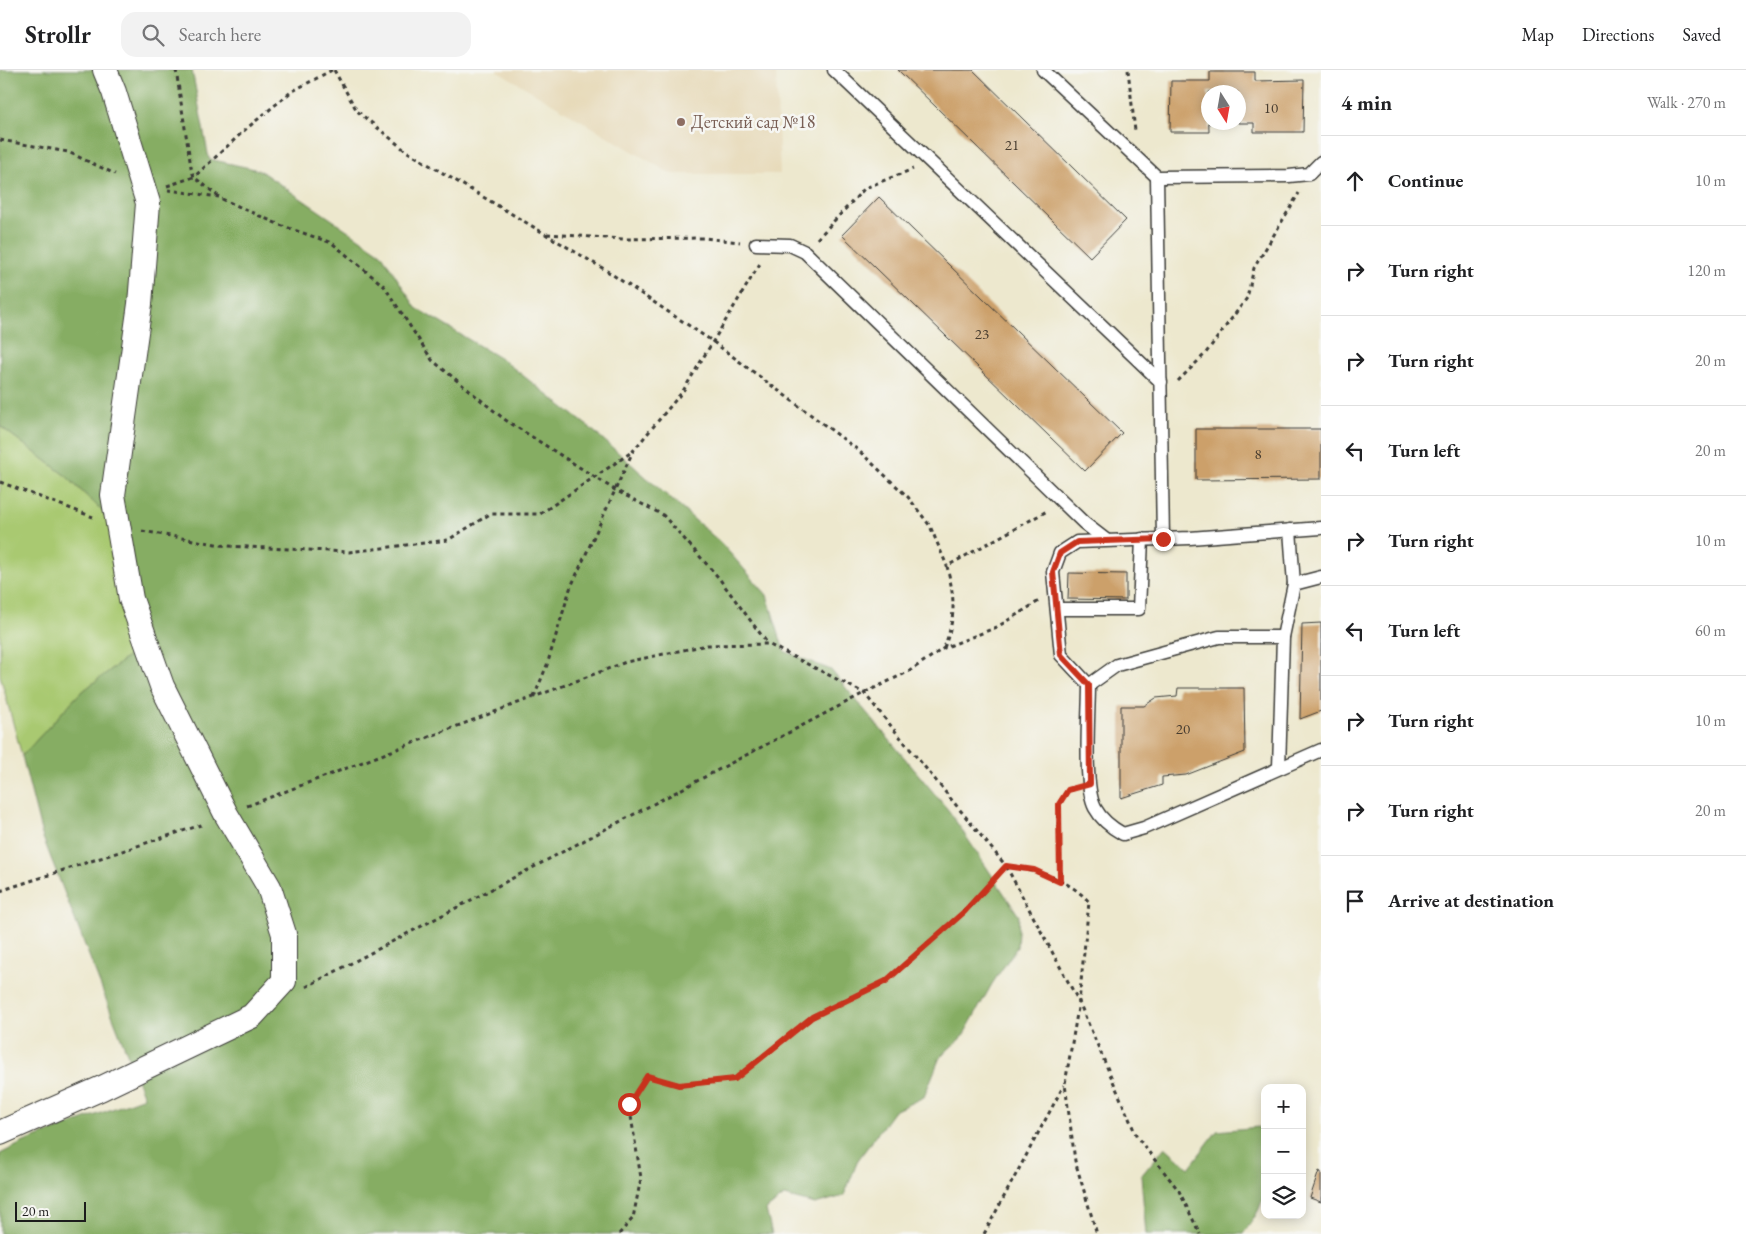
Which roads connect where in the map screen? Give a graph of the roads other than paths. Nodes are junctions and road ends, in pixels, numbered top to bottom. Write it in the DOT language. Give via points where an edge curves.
graph roads {
  1 [pos="105,70"];
  2 [pos="834,70"];
  3 [pos="1043,70"];
  4 [pos="1321,162"];
  5 [pos="1157,177"];
  6 [pos="756,244"];
  7 [pos="1161,382"];
  8 [pos="1321,528"];
  9 [pos="1290,530"];
  10 [pos="1142,539"];
  11 [pos="1163,539"];
  12 [pos="1106,540"];
  13 [pos="1321,577"];
  14 [pos="1294,584"];
  15 [pos="1057,609"];
  16 [pos="1282,637"];
  17 [pos="1089,685"];
  18 [pos="1321,750"];
  19 [pos="1279,768"];
  20 [pos="0,1133"];
  1 -- 20 [label="street" via="150,188 140,304 113,495 131,599 162,686 227,815 269,887 284,934 284,981 252,1016"];
  2 -- 7 [label="lane"];
  3 -- 5 [label="lane"];
  4 -- 5 [label="lane" via="1309,174"];
  5 -- 7 [label="lane"];
  6 -- 12 [label="lane" via="790,245 805,252 1062,502"];
  7 -- 11 [label="lane"];
  8 -- 9 [label="lane"];
  9 -- 11 [label="lane"];
  9 -- 14 [label="lane"];
  10 -- 11 [label="lane"];
  10 -- 12 [label="lane"];
  10 -- 15 [label="lane" via="1139,609"];
  12 -- 15 [label="lane" via="1077,542 1060,553 1053,572"];
  13 -- 14 [label="lane"];
  14 -- 16 [label="lane"];
  15 -- 17 [label="lane" via="1061,655"];
  16 -- 17 [label="lane" via="1219,637 1117,665"];
  16 -- 19 [label="lane"];
  17 -- 19 [label="lane" via="1090,784 1095,807 1110,827 1123,834 1144,828"];
  18 -- 19 [label="lane"];
}
